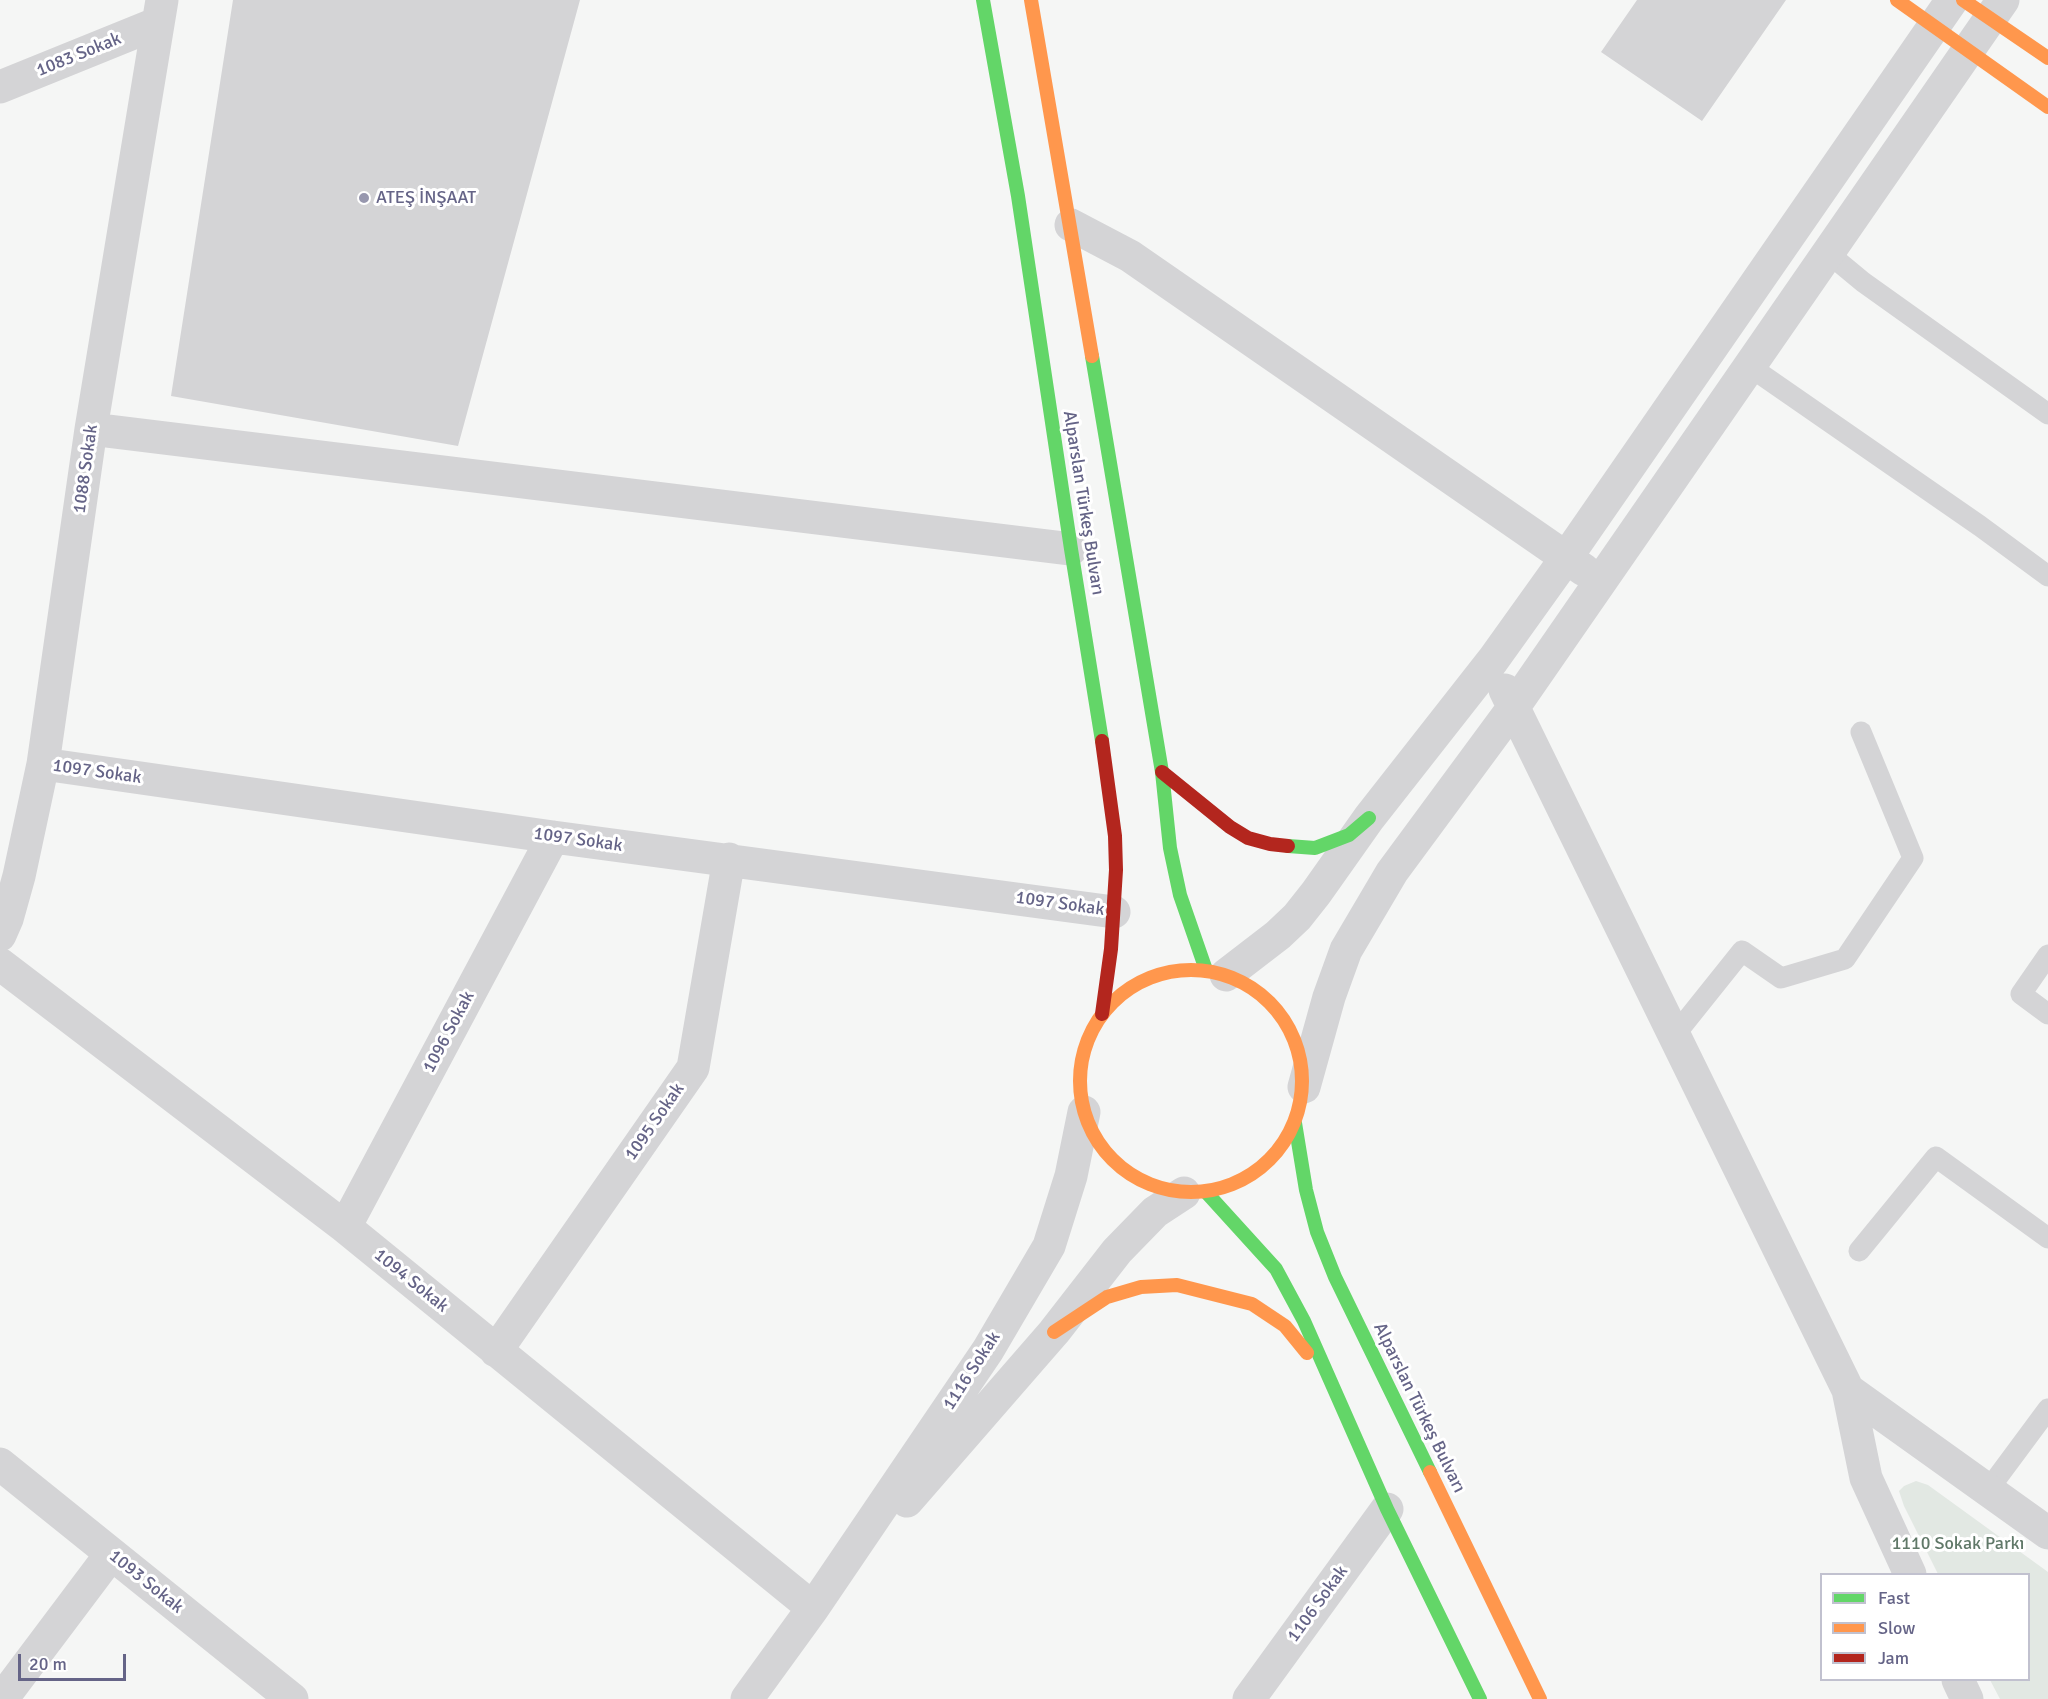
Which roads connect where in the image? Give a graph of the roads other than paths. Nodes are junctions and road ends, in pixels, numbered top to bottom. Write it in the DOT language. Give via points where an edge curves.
graph roads {
  1 [pos="983,0"];
  2 [pos="1031,0"];
  3 [pos="1897,0"];
  4 [pos="1952,0"];
  5 [pos="1963,0"];
  6 [pos="1996,9"];
  7 [pos="160,11"];
  8 [pos="1935,27"];
  9 [pos="1969,51"];
  10 [pos="2048,58"];
  11 [pos="0,87"];
  12 [pos="2048,107"];
  13 [pos="1071,225"];
  14 [pos="1828,254"];
  15 [pos="1749,366"];
  16 [pos="2048,414"];
  17 [pos="91,429"];
  18 [pos="1071,549"];
  19 [pos="1566,558"];
  20 [pos="2048,576"];
  21 [pos="1600,581"];
  22 [pos="1493,660"];
  23 [pos="1513,708"];
  24 [pos="1861,732"];
  25 [pos="43,764"];
  26 [pos="1162,772"];
  27 [pos="1369,818"];
  28 [pos="553,837"];
  29 [pos="729,859"];
  30 [pos="1114,912"];
  31 [pos="0,935"];
  32 [pos="2048,955"];
  33 [pos="0,964"];
  34 [pos="1216,973"];
  35 [pos="1102,1014"];
  36 [pos="2048,1014"];
  37 [pos="1674,1036"];
  38 [pos="1304,1087"];
  39 [pos="1084,1113"];
  40 [pos="1295,1123"];
  41 [pos="1195,1192"];
  42 [pos="345,1227"];
  43 [pos="2048,1238"];
  44 [pos="1859,1251"];
  45 [pos="1054,1332"];
  46 [pos="496,1351"];
  47 [pos="1332,1383"];
  48 [pos="1848,1390"];
  49 [pos="2048,1409"];
  50 [pos="0,1464"];
  51 [pos="1988,1490"];
  52 [pos="1387,1509"];
  53 [pos="2048,1533"];
  54 [pos="111,1554"];
  55 [pos="1909,1573"];
  56 [pos="813,1608"];
  57 [pos="1958,1681"];
  58 [pos="2,1699"];
  59 [pos="292,1699"];
  60 [pos="747,1699"];
  61 [pos="1249,1699"];
  62 [pos="1479,1699"];
  63 [pos="1540,1699"];
  64 [pos="1967,1699"];
  1 -- 18 [label="main road, Alparslan Türkeş Bulvarı" via="1018,196"];
  2 -- 13 [label="main road, Alparslan Türkeş Bulvarı"];
  3 -- 8 [label="main road"];
  4 -- 8 [label="street"];
  5 -- 6 [label="main road"];
  6 -- 9 [label="street"];
  6 -- 10 [label="main road"];
  7 -- 11 [label="street, 1083 Sokak"];
  7 -- 17 [label="street, 1088 Sokak"];
  8 -- 9 [label="main road"];
  8 -- 19 [label="street"];
  9 -- 12 [label="main road"];
  9 -- 14 [label="street"];
  13 -- 19 [label="street" via="1130,256"];
  13 -- 26 [label="main road, Alparslan Türkeş Bulvarı"];
  14 -- 15 [label="street"];
  14 -- 16 [label="lane"];
  15 -- 20 [label="lane"];
  15 -- 21 [label="street"];
  17 -- 18 [label="street"];
  17 -- 25 [label="street, 1088 Sokak"];
  18 -- 30 [label="main road, Alparslan Türkeş Bulvarı" via="1113,825"];
  19 -- 21 [label="street"];
  19 -- 22 [label="street"];
  21 -- 23 [label="street"];
  22 -- 23 [label="street"];
  22 -- 27 [label="street"];
  23 -- 37 [label="street"];
  23 -- 38 [label="street" via="1392,872 1346,950"];
  24 -- 37 [label="lane" via="1913,858 1845,959 1781,978 1742,951"];
  25 -- 28 [label="street, 1097 Sokak"];
  25 -- 31 [label="street, 1088 Sokak" via="19,876"];
  26 -- 27 [label="main road" via="1230,827 1270,844 1315,848 1349,835"];
  26 -- 34 [label="main road, Alparslan Türkeş Bulvarı" via="1170,848 1180,895"];
  27 -- 34 [label="street" via="1297,917 1278,935"];
  28 -- 29 [label="street, 1097 Sokak"];
  28 -- 42 [label="street, 1096 Sokak"];
  29 -- 30 [label="street, 1097 Sokak"];
  29 -- 46 [label="street, 1095 Sokak" via="693,1068"];
  30 -- 35 [label="main road, Alparslan Türkeş Bulvarı"];
  32 -- 36 [label="lane" via="2021,994"];
  33 -- 42 [label="street, 1094 Sokak"];
  34 -- 35 [label="main road, Alparslan Türkeş Bulvarı" via="1176,970 1148,978 1122,993"];
  34 -- 38 [label="main road, Alparslan Türkeş Bulvarı" via="1258,992 1284,1018 1299,1051"];
  35 -- 39 [label="main road, Alparslan Türkeş Bulvarı" via="1088,1036 1081,1061 1079,1087"];
  37 -- 48 [label="street"];
  38 -- 40 [label="main road, Alparslan Türkeş Bulvarı"];
  39 -- 41 [label="main road, Alparslan Türkeş Bulvarı" via="1098,1143 1121,1169 1151,1186"];
  39 -- 56 [label="street, 1116 Sokak" via="1071,1176 1049,1246 988,1350"];
  40 -- 41 [label="main road, Alparslan Türkeş Bulvarı" via="1281,1148 1260,1169 1234,1184"];
  40 -- 63 [label="main road, Alparslan Türkeş Bulvarı" via="1306,1190 1335,1277"];
  41 -- 45 [label="street, 1116 Sokak" via="1155,1212 1117,1251"];
  41 -- 47 [label="main road" via="1276,1269"];
  42 -- 46 [label="street, 1094 Sokak"];
  43 -- 44 [label="lane" via="1936,1157"];
  45 -- 47 [label="main road" via="1107,1298 1141,1287 1177,1286 1252,1304 1285,1326"];
  45 -- 56 [label="street, 1116 Sokak"];
  46 -- 56 [label="street, 1094 Sokak"];
  47 -- 52 [label="main road"];
  48 -- 51 [label="street"];
  48 -- 55 [label="street" via="1866,1478"];
  49 -- 51 [label="lane"];
  50 -- 54 [label="street, 1093 Sokak"];
  51 -- 53 [label="street"];
  52 -- 61 [label="street, 1106 Sokak"];
  52 -- 62 [label="main road"];
  54 -- 58 [label="street"];
  54 -- 59 [label="street, 1093 Sokak"];
  56 -- 60 [label="street, 1116 Sokak"];
  57 -- 64 [label="street"];
}
